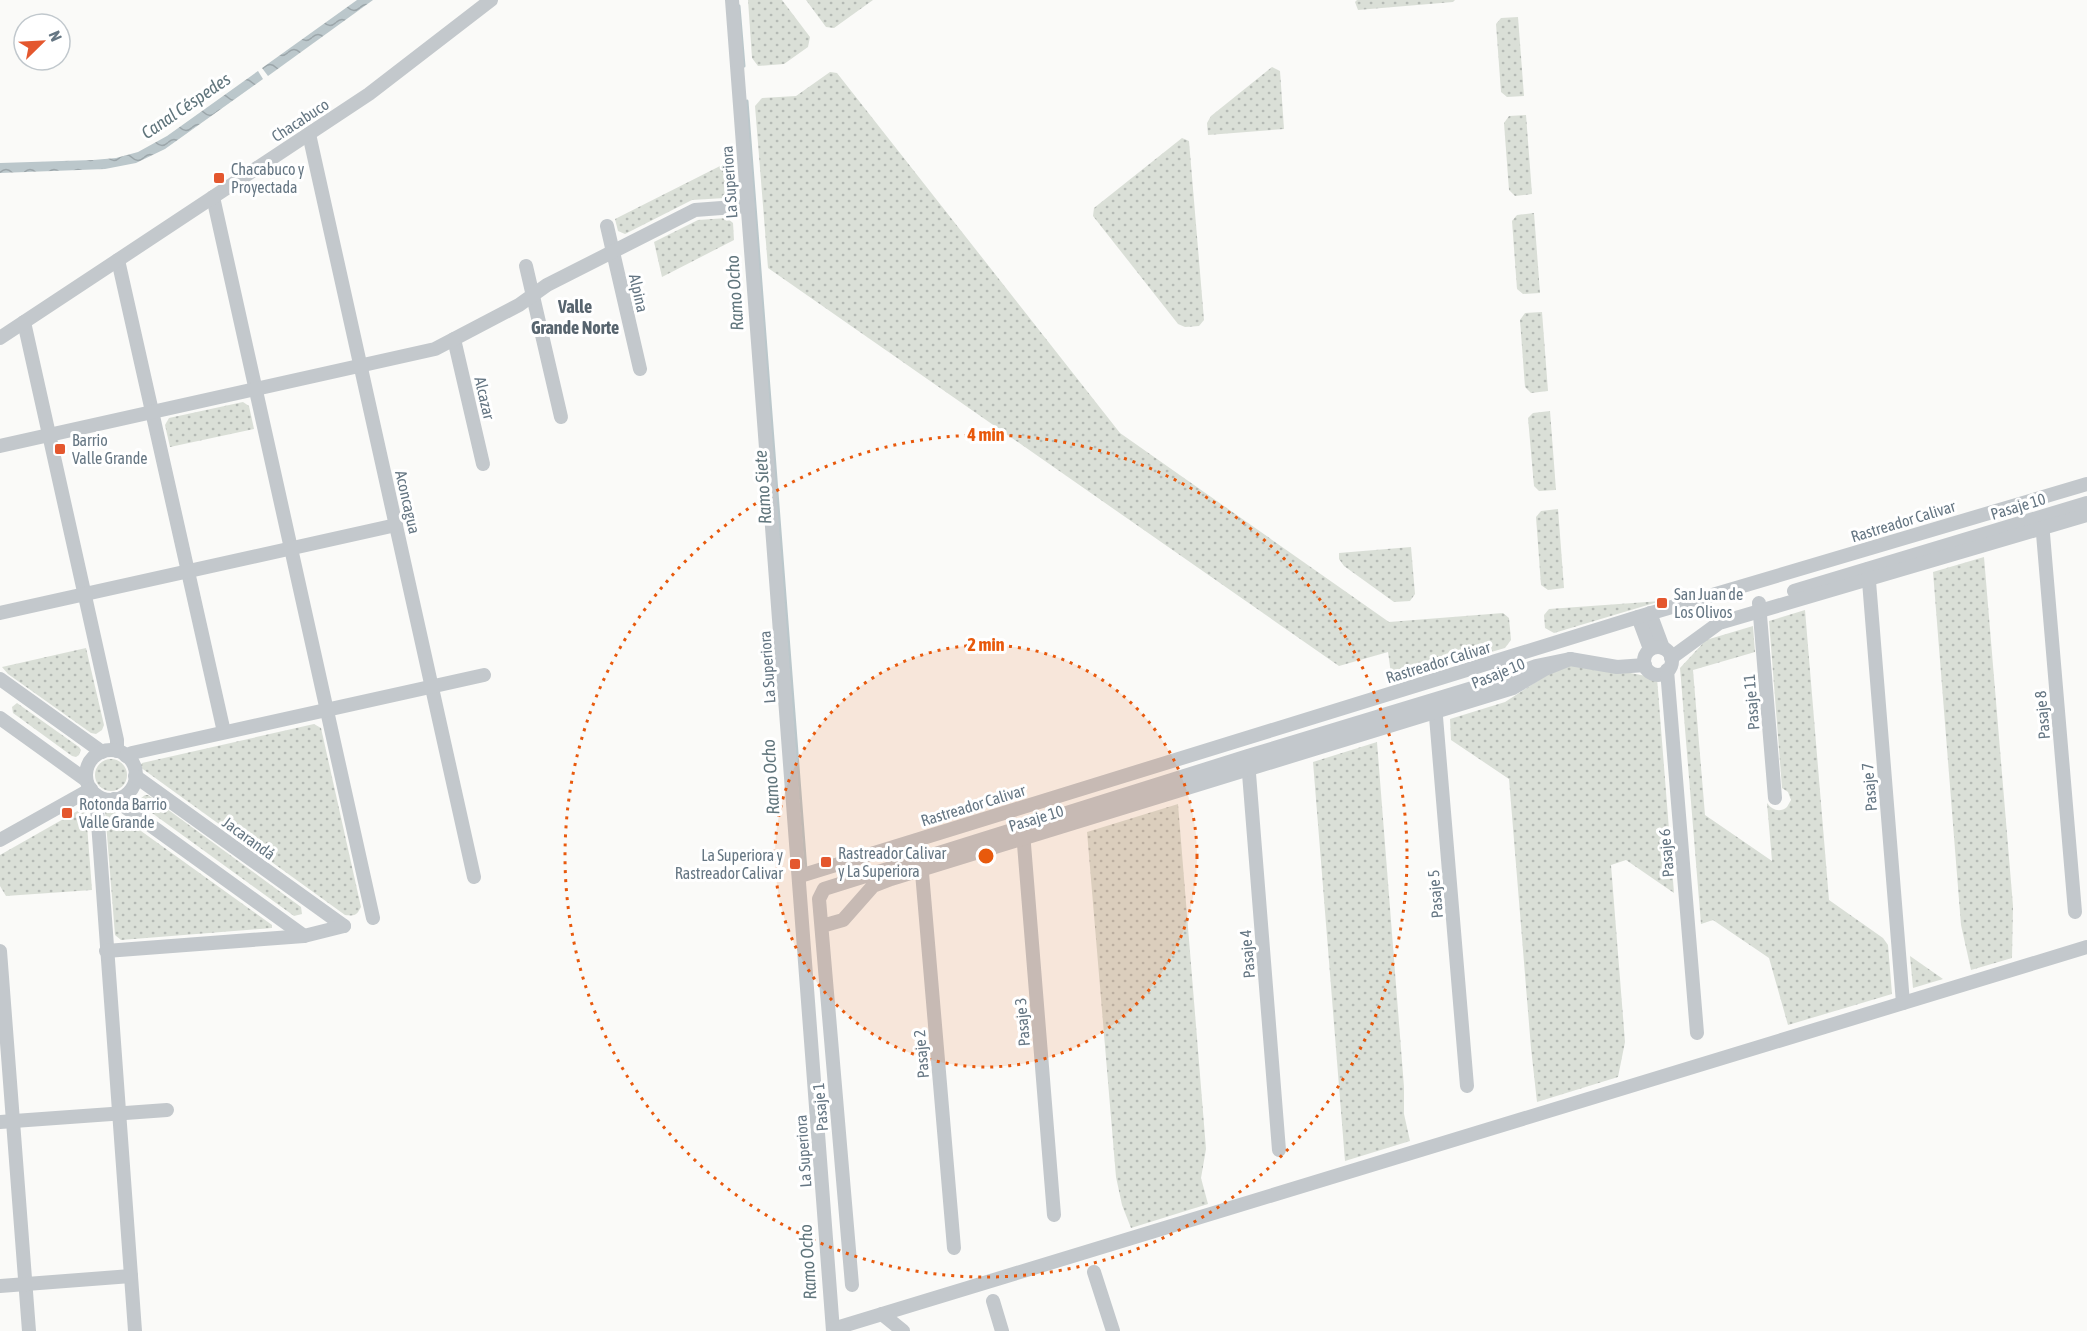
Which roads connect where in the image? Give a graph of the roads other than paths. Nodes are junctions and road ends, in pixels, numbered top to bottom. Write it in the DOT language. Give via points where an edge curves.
graph roads {
  1 [pos="491,0"];
  2 [pos="732,0"];
  3 [pos="309,134"];
  4 [pos="213,197"];
  5 [pos="748,206"];
  6 [pos="607,226"];
  7 [pos="613,252"];
  8 [pos="118,260"];
  9 [pos="526,266"];
  10 [pos="533,295"];
  11 [pos="24,322"];
  12 [pos="0,338"];
  13 [pos="454,339"];
  14 [pos="361,366"];
  15 [pos="640,369"];
  16 [pos="255,389"];
  17 [pos="152,412"];
  18 [pos="561,417"];
  19 [pos="49,435"];
  20 [pos="0,446"];
  21 [pos="483,464"];
  22 [pos="2087,484"];
  23 [pos="2087,503"];
  24 [pos="2087,515"];
  25 [pos="2042,522"];
  26 [pos="396,525"];
  27 [pos="291,548"];
  28 [pos="188,571"];
  29 [pos="1868,574"];
  30 [pos="85,594"];
  31 [pos="1759,607"];
  32 [pos="0,613"];
  33 [pos="1644,615"];
  34 [pos="1663,656"];
  35 [pos="1645,665"];
  36 [pos="484,675"];
  37 [pos="0,679"];
  38 [pos="432,686"];
  39 [pos="1435,706"];
  40 [pos="327,710"];
  41 [pos="0,718"];
  42 [pos="224,732"];
  43 [pos="102,752"];
  44 [pos="121,754"];
  45 [pos="1248,763"];
  46 [pos="135,776"];
  47 [pos="91,788"];
  48 [pos="1775,798"];
  49 [pos="114,800"];
  50 [pos="1023,833"];
  51 [pos="0,840"];
  52 [pos="921,864"];
  53 [pos="800,876"];
  54 [pos="474,878"];
  55 [pos="2075,912"];
  56 [pos="373,918"];
  57 [pos="822,926"];
  58 [pos="304,936"];
  59 [pos="2087,946"];
  60 [pos="0,951"];
  61 [pos="106,951"];
  62 [pos="1903,1003"];
  63 [pos="1697,1033"];
  64 [pos="1467,1086"];
  65 [pos="167,1110"];
  66 [pos="118,1113"];
  67 [pos="6,1122"];
  68 [pos="1279,1150"];
  69 [pos="1054,1215"];
  70 [pos="954,1248"];
  71 [pos="1094,1272"];
  72 [pos="131,1276"];
  73 [pos="25,1284"];
  74 [pos="0,1286"];
  75 [pos="852,1286"];
  76 [pos="993,1301"];
  77 [pos="882,1314"];
  78 [pos="833,1330"];
  79 [pos="29,1331"];
  80 [pos="135,1331"];
  81 [pos="903,1331"];
  82 [pos="1002,1331"];
  83 [pos="1113,1331"];
  1 -- 3 [label="street, Chacabuco" via="369,94"];
  2 -- 5 [label="street, La Superiora"];
  3 -- 4 [label="street, Chacabuco"];
  3 -- 14 [label="street, Aconcagua"];
  4 -- 8 [label="street, Chacabuco"];
  4 -- 16 [label="street"];
  5 -- 7 [label="street" via="695,210"];
  5 -- 53 [label="street, La Superiora"];
  6 -- 7 [label="street, Alpina"];
  7 -- 10 [label="street"];
  7 -- 15 [label="street, Alpina"];
  8 -- 11 [label="street, Chacabuco"];
  8 -- 17 [label="street"];
  9 -- 10 [label="street"];
  10 -- 13 [label="street"];
  10 -- 18 [label="street"];
  11 -- 12 [label="street, Chacabuco"];
  11 -- 19 [label="street"];
  13 -- 14 [label="street" via="435,349"];
  13 -- 21 [label="street, Alcazar"];
  14 -- 16 [label="street"];
  14 -- 26 [label="street, Aconcagua"];
  16 -- 17 [label="street"];
  16 -- 27 [label="street"];
  17 -- 19 [label="street"];
  17 -- 28 [label="street"];
  19 -- 20 [label="street"];
  19 -- 30 [label="street"];
  22 -- 33 [label="street, Rastreador Calivar"];
  23 -- 25 [label="street, Pasaje 10"];
  24 -- 25 [label="street, Pasaje 10"];
  25 -- 29 [label="street, Pasaje 10"];
  25 -- 55 [label="street, Pasaje 8"];
  26 -- 27 [label="street"];
  26 -- 38 [label="street, Aconcagua"];
  27 -- 28 [label="street"];
  27 -- 40 [label="street"];
  28 -- 30 [label="street"];
  28 -- 42 [label="street"];
  29 -- 31 [label="street, Pasaje 10"];
  29 -- 62 [label="street, Pasaje 7"];
  30 -- 32 [label="street"];
  30 -- 44 [label="street"];
  31 -- 34 [label="street, Pasaje 10" via="1719,623"];
  31 -- 48 [label="street, Pasaje 11"];
  33 -- 34 [label="street, Pasaje 6"];
  33 -- 53 [label="street, Rastreador Calivar"];
  34 -- 35 [label="street" via="1645,656"];
  34 -- 35 [label="street, Pasaje 10" via="1664,673 1655,674"];
  34 -- 63 [label="street, Pasaje 6"];
  35 -- 39 [label="street, Pasaje 10" via="1617,667 1570,659 1536,666"];
  36 -- 38 [label="street"];
  37 -- 43 [label="street"];
  38 -- 40 [label="street"];
  38 -- 54 [label="street, Aconcagua"];
  39 -- 45 [label="street, Pasaje 10"];
  39 -- 64 [label="street, Pasaje 5"];
  40 -- 42 [label="street"];
  40 -- 56 [label="street"];
  41 -- 47 [label="street"];
  42 -- 44 [label="street"];
  43 -- 44 [label="street"];
  43 -- 47 [label="street" via="88,766"];
  44 -- 46 [label="street" via="133,765"];
  45 -- 50 [label="street, Pasaje 10"];
  45 -- 68 [label="street, Pasaje 4"];
  46 -- 49 [label="street" via="131,789"];
  46 -- 58 [label="street, Jacarandá" via="344,926"];
  47 -- 49 [label="street"];
  47 -- 51 [label="street"];
  47 -- 61 [label="street"];
  49 -- 58 [label="street"];
  50 -- 52 [label="street, Pasaje 10"];
  50 -- 69 [label="street, Pasaje 3"];
  52 -- 57 [label="street, Pasaje 10" via="873,886 843,920"];
  52 -- 57 [label="street, Pasaje 10" via="824,889 819,899"];
  52 -- 70 [label="street, Pasaje 2"];
  53 -- 78 [label="street, La Superiora"];
  57 -- 75 [label="street, Pasaje 1"];
  58 -- 61 [label="street"];
  59 -- 62 [label="street"];
  60 -- 67 [label="street"];
  61 -- 66 [label="street"];
  62 -- 77 [label="street"];
  65 -- 66 [label="street"];
  66 -- 67 [label="street"];
  66 -- 72 [label="street"];
  67 -- 73 [label="street"];
  71 -- 83 [label="street"];
  72 -- 73 [label="street"];
  72 -- 80 [label="street"];
  73 -- 74 [label="street"];
  73 -- 79 [label="street"];
  76 -- 82 [label="street"];
  77 -- 78 [label="street"];
  77 -- 81 [label="street"];
}
